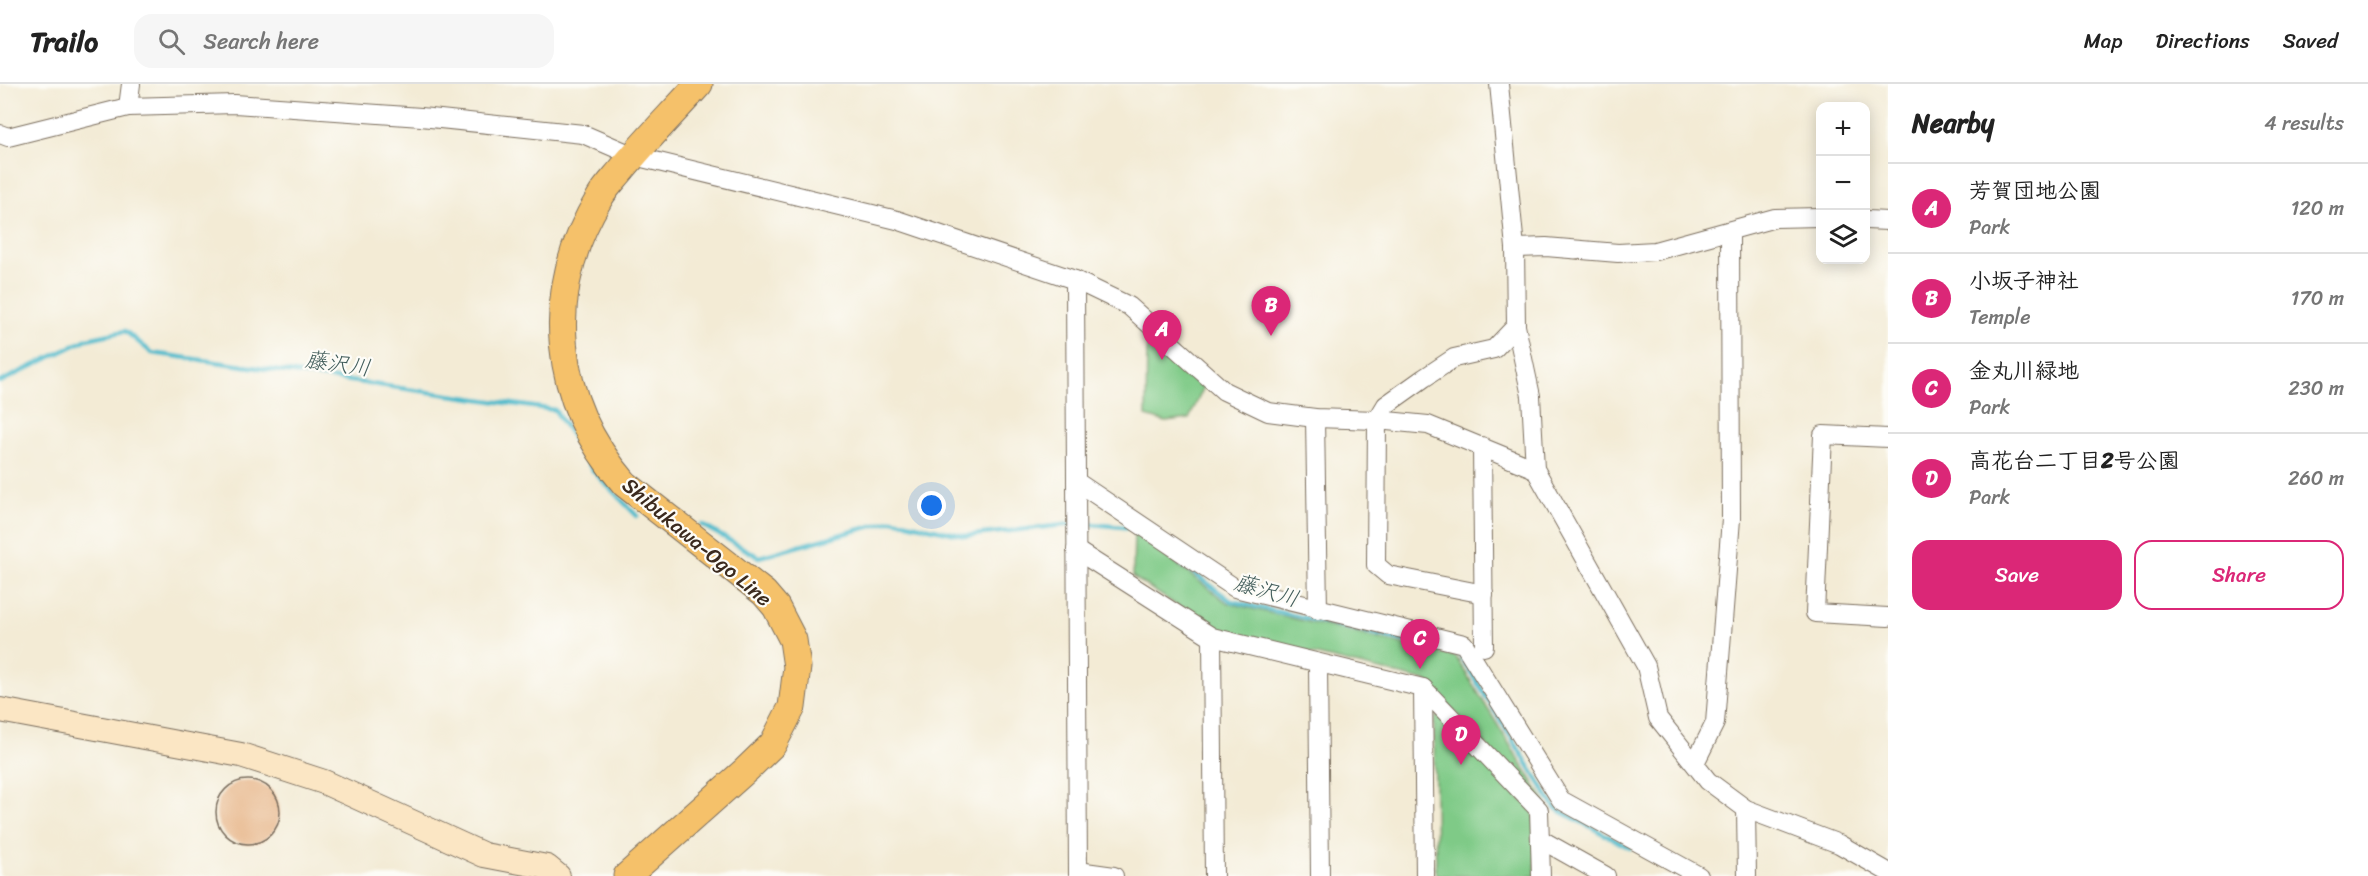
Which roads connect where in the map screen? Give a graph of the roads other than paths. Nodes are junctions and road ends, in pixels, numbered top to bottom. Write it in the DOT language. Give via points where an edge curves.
graph roads {
  1 [pos="130,84"];
  2 [pos="699,84"];
  3 [pos="1499,84"];
  4 [pos="128,107"];
  5 [pos="0,134"];
  6 [pos="634,156"];
  7 [pos="1816,217"];
  8 [pos="1870,220"];
  9 [pos="1888,221"];
  10 [pos="1730,231"];
  11 [pos="1515,248"];
  12 [pos="1075,280"];
  13 [pos="1516,326"];
  14 [pos="1315,418"];
  15 [pos="1377,420"];
  16 [pos="1888,438"];
  17 [pos="1482,446"];
  18 [pos="1535,469"];
  19 [pos="1077,482"];
  20 [pos="1076,550"];
  21 [pos="1484,594"];
  22 [pos="1318,610"];
  23 [pos="1888,616"];
  24 [pos="1212,638"];
  25 [pos="1484,647"];
  26 [pos="1318,663"];
  27 [pos="1423,688"];
  28 [pos="0,710"];
  29 [pos="1695,763"];
  30 [pos="1746,809"];
  31 [pos="1540,839"];
  32 [pos="1888,872"];
  33 [pos="1078,873"];
  34 [pos="558,876"];
  35 [pos="627,876"];
  36 [pos="1114,876"];
  37 [pos="1214,876"];
  38 [pos="1320,876"];
  39 [pos="1425,876"];
  40 [pos="1541,876"];
  41 [pos="1606,876"];
  42 [pos="1699,876"];
  43 [pos="1747,876"];
  1 -- 4 [label="street"];
  2 -- 6 [label="main road, Shibukawa-Ogo Line"];
  3 -- 11 [label="street"];
  4 -- 5 [label="street" via="8,137"];
  4 -- 6 [label="street" via="236,104 443,119 583,134"];
  6 -- 12 [label="street" via="897,220"];
  6 -- 35 [label="main road, Shibukawa-Ogo Line" via="601,195 574,251 563,293 562,320 570,389 588,433 625,484 742,575 776,607 793,640 797,667 792,707 773,744"];
  7 -- 10 [label="street" via="1775,218"];
  8 -- 9 [label="street"];
  10 -- 11 [label="street" via="1655,251"];
  10 -- 29 [label="street" via="1731,519 1715,723"];
  11 -- 13 [label="street"];
  12 -- 14 [label="street" via="1129,306 1224,390 1268,412"];
  12 -- 19 [label="street"];
  13 -- 15 [label="street" via="1494,349 1454,358 1424,378 1386,405"];
  13 -- 18 [label="street" via="1531,396"];
  14 -- 15 [label="street"];
  14 -- 22 [label="street"];
  15 -- 17 [label="street" via="1428,425"];
  15 -- 21 [label="street" via="1377,565 1388,575"];
  16 -- 23 [label="street" via="1823,435 1815,613"];
  17 -- 18 [label="street"];
  17 -- 21 [label="street"];
  18 -- 29 [label="street" via="1646,666 1658,718"];
  19 -- 20 [label="street"];
  19 -- 22 [label="street" via="1236,588"];
  20 -- 24 [label="street"];
  20 -- 33 [label="street"];
  21 -- 25 [label="street"];
  22 -- 42 [label="street" via="1464,644 1561,800"];
  24 -- 26 [label="street"];
  24 -- 37 [label="street"];
  26 -- 27 [label="street"];
  26 -- 38 [label="street"];
  27 -- 31 [label="street" via="1539,810"];
  27 -- 39 [label="street"];
  28 -- 34 [label="street" via="242,755 324,782 484,855 547,867"];
  29 -- 30 [label="street" via="1708,781"];
  30 -- 32 [label="street" via="1839,844"];
  30 -- 43 [label="street"];
  31 -- 40 [label="street"];
  31 -- 41 [label="street"];
  33 -- 36 [label="street"];
}
